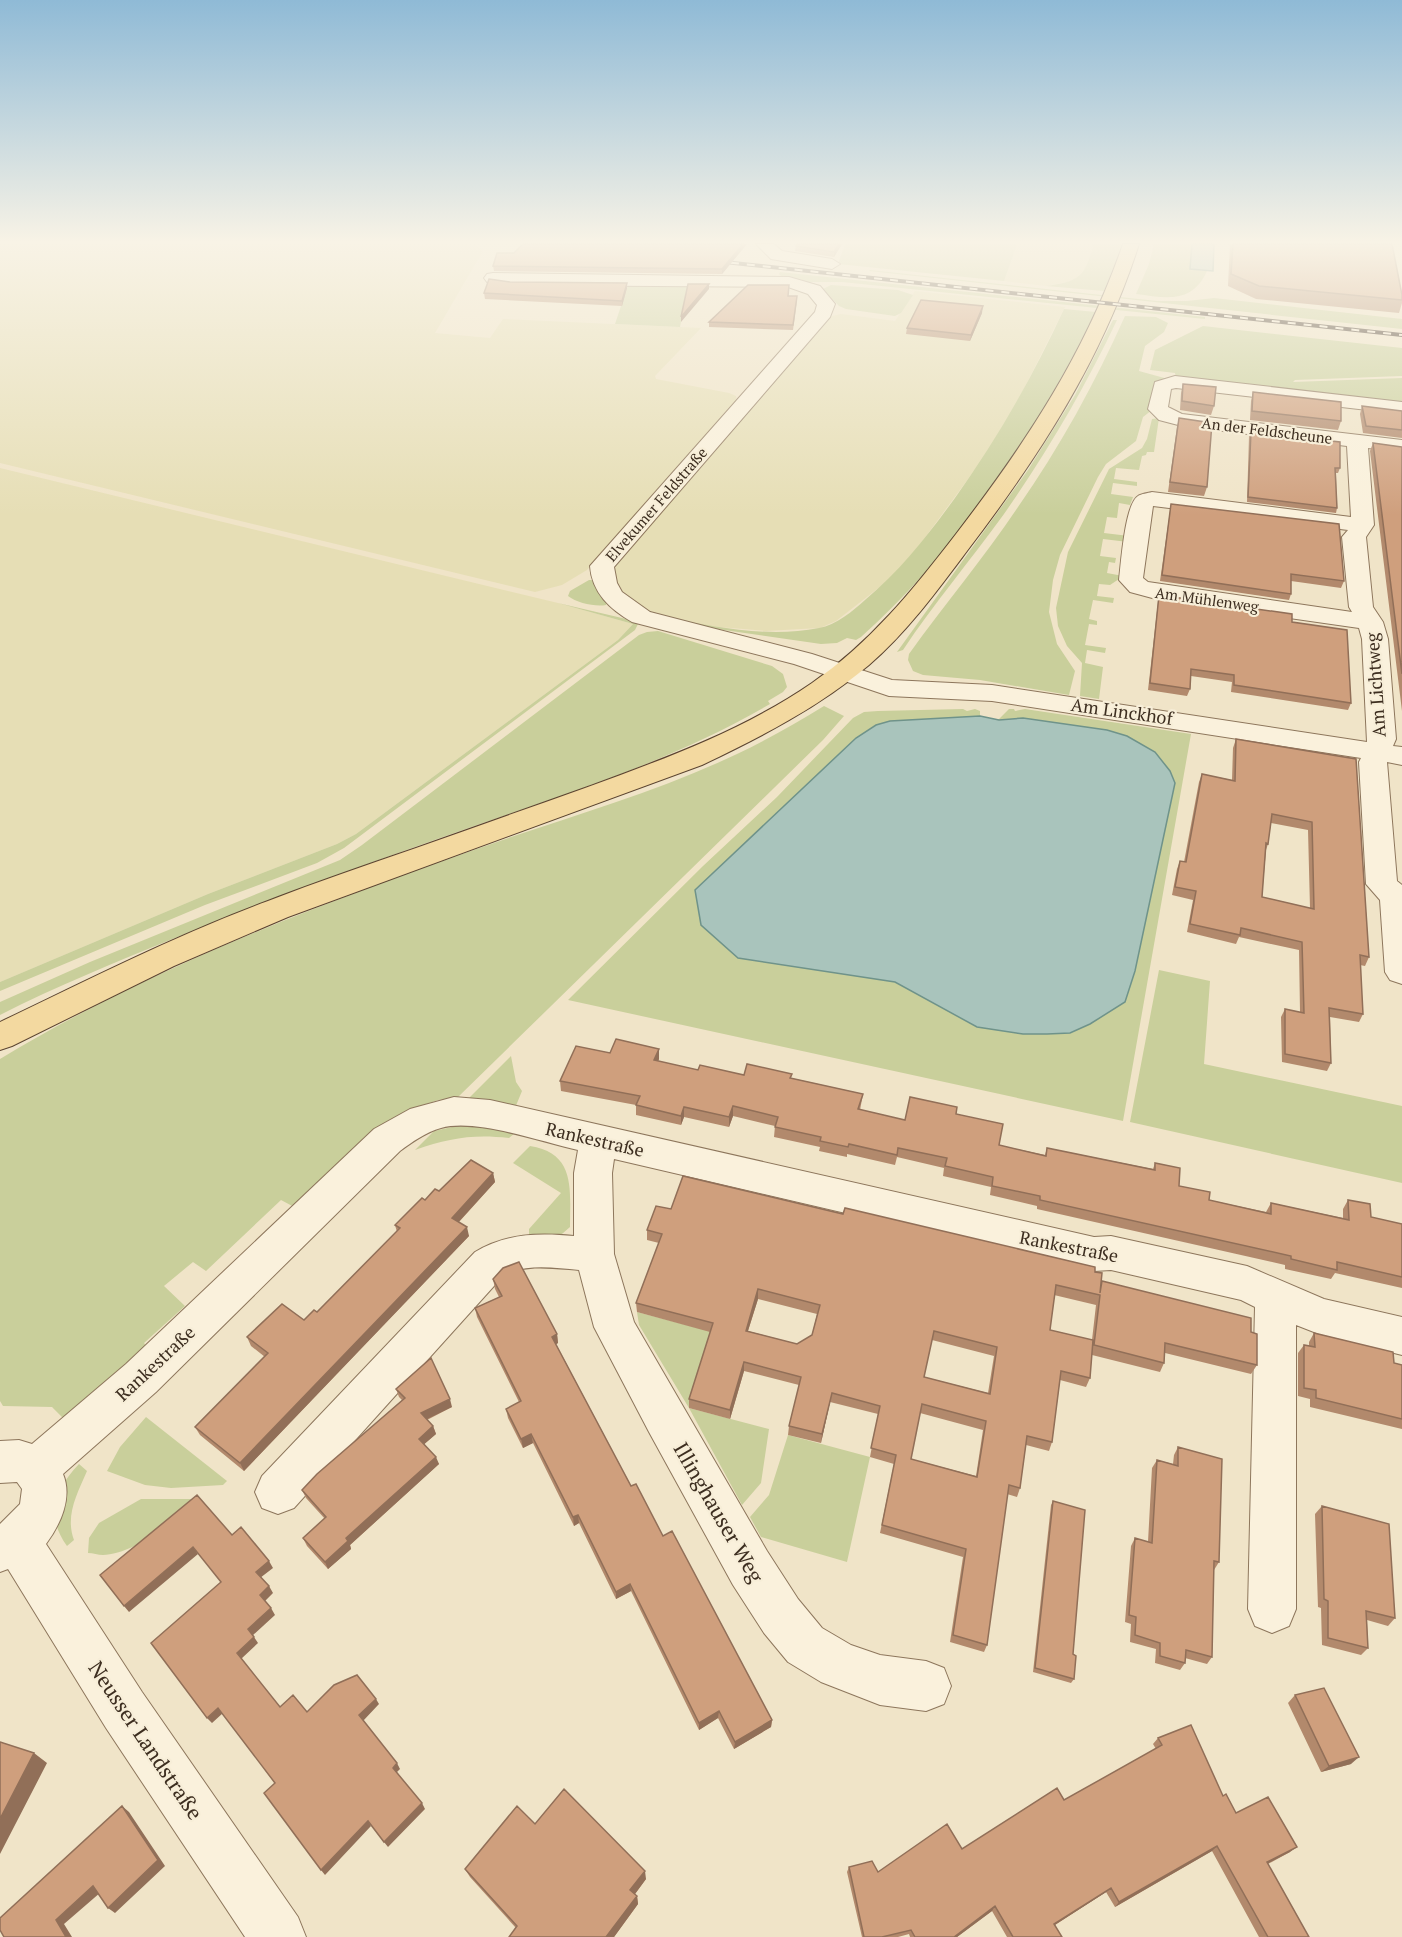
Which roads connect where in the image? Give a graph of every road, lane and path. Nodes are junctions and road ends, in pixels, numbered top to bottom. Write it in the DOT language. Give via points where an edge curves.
graph roads {
  1 [pos="805,334"];
  2 [pos="1095,334"];
  3 [pos="1402,408"];
  4 [pos="1357,441"];
  5 [pos="1402,446"];
  6 [pos="1363,525"];
  7 [pos="1370,622"];
  8 [pos="843,673"];
  9 [pos="1390,754"];
  10 [pos="1402,972"];
  11 [pos="0,1037"];
  12 [pos="598,1140"];
  13 [pos="594,1254"];
  14 [pos="1276,1296"];
  15 [pos="1402,1336"];
  16 [pos="18,1466"];
  17 [pos="278,1492"];
  18 [pos="8,1544"];
  19 [pos="1272,1609"];
  20 [pos="926,1686"];
  21 [pos="278,1937"];
  1 -- 8 [label="street, Elvekumer Feldstraße" via="615,549 602,566 602,574 612,596 641,617"];
  2 -- 8 [label="main road" via="1031,447 926,588 878,643"];
  3 -- 4 [label="street, An der Feldscheune" via="1175,382 1162,386 1158,409 1169,417"];
  4 -- 5 [label="street"];
  4 -- 6 [label="street, Am Lichtweg"];
  6 -- 7 [label="street, Am Lichtweg" via="1354,537 1361,607"];
  6 -- 7 [label="street, Am Mühlenweg" via="1152,499 1141,507 1131,580 1155,592"];
  7 -- 9 [label="street, Am Lichtweg" via="1375,639 1382,739"];
  8 -- 9 [label="street, Am Linckhof" via="899,690 984,693 1050,701"];
  8 -- 11 [label="main road" via="794,707 692,759 278,909 162,958"];
  9 -- 10 [label="street, Am Lichtweg" via="1373,762 1382,884 1395,897"];
  12 -- 13 [label="street, Illinghauser Weg" via="593,1173"];
  12 -- 14 [label="street, Rankestraße" via="1094,1254 1111,1253 1247,1284"];
  12 -- 16 [label="street, Rankestraße" via="465,1111 432,1116 401,1130 141,1378"];
  13 -- 17 [label="street" via="515,1252 499,1256"];
  13 -- 20 [label="street, Illinghauser Weg" via="615,1328 627,1353 781,1616 805,1646 838,1665 880,1680"];
  14 -- 15 [label="street, Rankestraße" via="1319,1316"];
  14 -- 19 [label="street"];
  16 -- 18 [label="street, Neusser Landstraße" via="44,1482 45,1496 30,1528"];
  18 -- 21 [label="street, Neusser Landstraße"];
}
